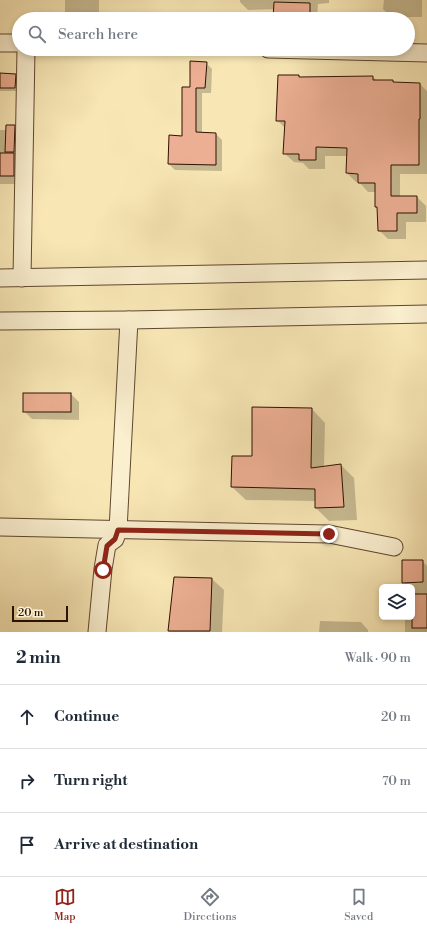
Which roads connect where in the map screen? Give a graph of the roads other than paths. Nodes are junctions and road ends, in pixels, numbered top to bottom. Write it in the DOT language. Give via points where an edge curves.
graph roads {
  1 [pos="0,43"];
  2 [pos="12,43"];
  3 [pos="415,53"];
  4 [pos="427,53"];
  5 [pos="26,56"];
  6 [pos="427,270"];
  7 [pos="0,278"];
  8 [pos="22,278"];
  9 [pos="427,314"];
  10 [pos="129,320"];
  11 [pos="0,321"];
  12 [pos="0,527"];
  13 [pos="118,530"];
  14 [pos="394,547"];
  15 [pos="97,632"];
  1 -- 2 [label="street"];
  3 -- 4 [label="street"];
  5 -- 8 [label="street"];
  6 -- 8 [label="street"];
  7 -- 8 [label="street"];
  9 -- 10 [label="street"];
  10 -- 11 [label="street"];
  10 -- 13 [label="street"];
  12 -- 13 [label="street"];
  13 -- 14 [label="street" via="329,534"];
  13 -- 15 [label="street" via="115,539 107,546"];
}
